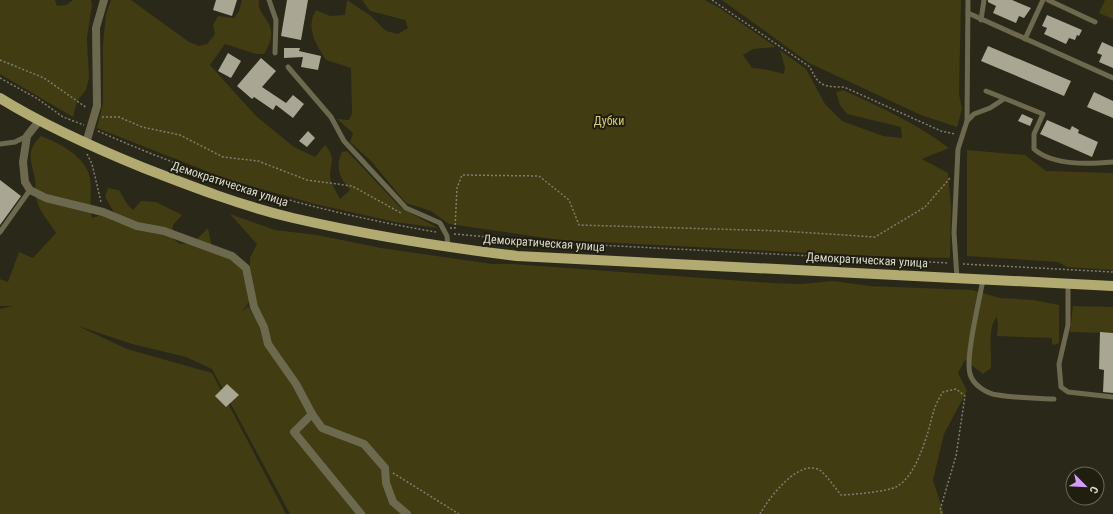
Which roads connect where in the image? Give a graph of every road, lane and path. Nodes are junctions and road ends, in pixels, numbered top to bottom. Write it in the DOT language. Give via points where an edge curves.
graph roads {
  1 [pos="104,0"];
  2 [pos="269,0"];
  3 [pos="712,0"];
  4 [pos="968,0"];
  5 [pos="984,0"];
  6 [pos="1043,0"];
  7 [pos="1048,0"];
  8 [pos="968,13"];
  9 [pos="981,20"];
  10 [pos="1096,22"];
  11 [pos="1025,39"];
  12 [pos="275,53"];
  13 [pos="0,60"];
  14 [pos="288,67"];
  15 [pos="0,78"];
  16 [pos="1113,78"];
  17 [pos="986,91"];
  18 [pos="0,98"];
  19 [pos="1004,98"];
  20 [pos="96,114"];
  21 [pos="39,121"];
  22 [pos="966,121"];
  23 [pos="91,128"];
  24 [pos="961,135"];
  25 [pos="27,136"];
  26 [pos="0,144"];
  27 [pos="86,147"];
  28 [pos="1113,162"];
  29 [pos="957,171"];
  30 [pos="30,190"];
  31 [pos="103,212"];
  32 [pos="407,215"];
  33 [pos="442,227"];
  34 [pos="0,232"];
  35 [pos="446,233"];
  36 [pos="448,248"];
  37 [pos="956,264"];
  38 [pos="1113,272"];
  39 [pos="958,278"];
  40 [pos="984,279"];
  41 [pos="1068,284"];
  42 [pos="1113,286"];
  43 [pos="1113,397"];
  44 [pos="1054,399"];
  45 [pos="312,414"];
  46 [pos="385,468"];
  47 [pos="361,514"];
  48 [pos="407,514"];
  49 [pos="459,514"];
  50 [pos="760,514"];
  51 [pos="942,514"];
  1 -- 20 [label="street" via="96,28"];
  2 -- 12 [label="lane" via="276,20"];
  3 -- 24 [label="path" via="810,68 816,80 828,87 844,87 941,131"];
  4 -- 8 [label="lane"];
  5 -- 9 [label="lane"];
  6 -- 11 [label="lane"];
  7 -- 10 [label="lane"];
  8 -- 9 [label="lane"];
  8 -- 22 [label="lane"];
  9 -- 11 [label="lane"];
  11 -- 16 [label="lane"];
  13 -- 20 [label="path" via="44,78"];
  14 -- 33 [label="lane" via="331,117 344,141 406,208"];
  15 -- 23 [label="path" via="38,99 63,117"];
  17 -- 19 [label="lane"];
  18 -- 21 [label="main road, Демократическая улица"];
  19 -- 22 [label="lane"];
  19 -- 28 [label="lane" via="1043,114 1034,134 1034,149 1041,155 1054,160 1096,164"];
  20 -- 23 [label="street"];
  20 -- 32 [label="path" via="100,117 119,117 142,128 180,135 223,157 258,161 307,180 352,186"];
  21 -- 25 [label="street"];
  21 -- 27 [label="main road, Демократическая улица"];
  22 -- 24 [label="lane"];
  23 -- 27 [label="street"];
  23 -- 35 [label="path" via="151,155 228,183 310,206"];
  24 -- 29 [label="lane"];
  25 -- 26 [label="lane" via="15,142"];
  25 -- 30 [label="street" via="22,162 25,182"];
  27 -- 31 [label="path"];
  27 -- 36 [label="main road, Демократическая улица" via="205,192 285,216"];
  29 -- 33 [label="path" via="925,207 875,237 781,231 579,225 569,200 539,176 486,174 462,175 456,188 455,228"];
  29 -- 37 [label="lane" via="954,233"];
  30 -- 31 [label="street" via="46,198"];
  30 -- 34 [label="lane"];
  31 -- 45 [label="street" via="137,226 164,231 232,256 246,268 254,307 264,327 268,344 296,384"];
  33 -- 35 [label="lane"];
  35 -- 36 [label="lane"];
  35 -- 37 [label="path" via="558,243"];
  36 -- 39 [label="main road, Демократическая улица" via="517,256"];
  37 -- 38 [label="path"];
  37 -- 39 [label="lane"];
  39 -- 40 [label="main road, Демократическая улица"];
  40 -- 41 [label="main road, Демократическая улица"];
  40 -- 44 [label="lane" via="974,325 969,374 976,384 997,395"];
  41 -- 42 [label="main road, Демократическая улица"];
  41 -- 43 [label="lane" via="1068,325 1059,364 1061,387 1068,392"];
  45 -- 46 [label="street" via="322,428 364,444"];
  45 -- 47 [label="street" via="294,432"];
  46 -- 48 [label="street" via="386,483 393,502"];
  46 -- 49 [label="path"];
  50 -- 51 [label="path" via="767,502 796,472 810,468 820,471 841,495 896,488 910,473 923,448 934,406 943,392 956,389 964,396 956,456 940,510"];
}
